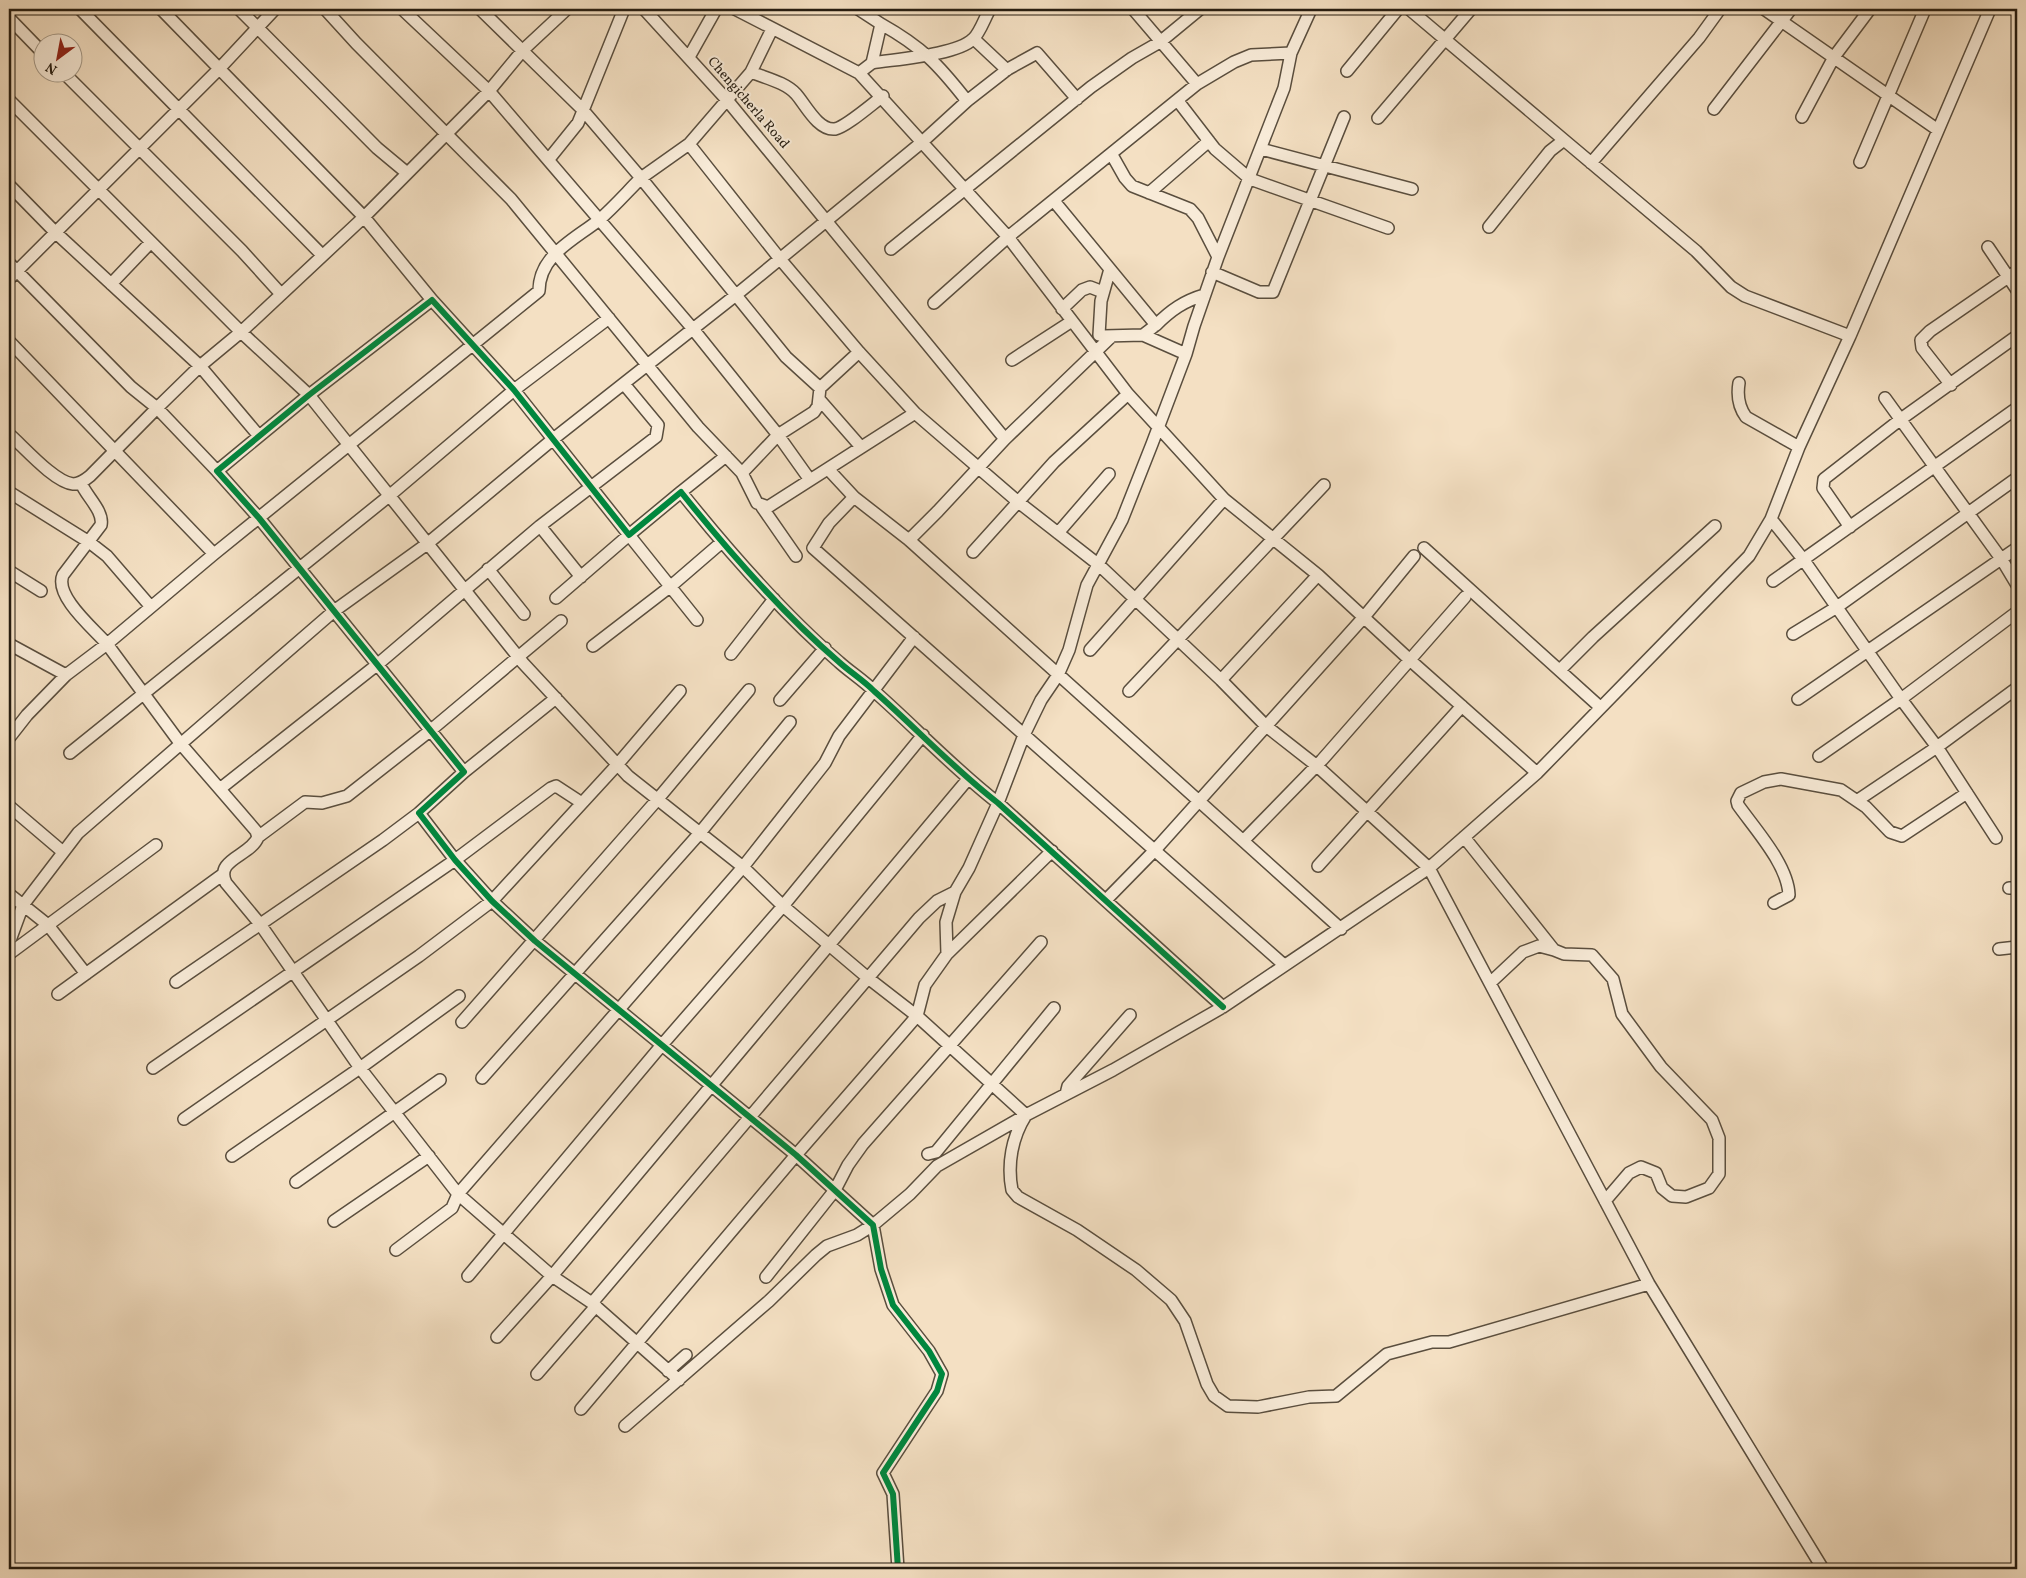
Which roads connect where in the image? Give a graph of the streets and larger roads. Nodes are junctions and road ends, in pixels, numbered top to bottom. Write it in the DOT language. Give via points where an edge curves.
graph roads {
  1 [pos="80,9"];
  2 [pos="161,9"];
  3 [pos="239,9"];
  4 [pos="276,9"];
  5 [pos="325,9"];
  6 [pos="402,9"];
  7 [pos="480,9"];
  8 [pos="567,9"];
  9 [pos="624,9"];
  10 [pos="644,9"];
  11 [pos="716,9"];
  12 [pos="735,9"];
  13 [pos="858,9"];
  14 [pos="1133,9"];
  15 [pos="1200,9"];
  16 [pos="1311,9"];
  17 [pos="1398,9"];
  18 [pos="1408,9"];
  19 [pos="1471,9"];
  20 [pos="1720,9"];
  21 [pos="1764,9"];
  22 [pos="1791,9"];
  23 [pos="1870,9"];
  24 [pos="1925,9"];
  25 [pos="1990,9"];
  26 [pos="985,10"];
  27 [pos="9,18"];
  28 [pos="1782,21"];
  29 [pos="881,24"];
  30 [pos="257,28"];
  31 [pos="772,29"];
  32 [pos="974,39"];
  33 [pos="1445,40"];
  34 [pos="32,42"];
  35 [pos="1160,42"];
  36 [pos="523,50"];
  37 [pos="1291,53"];
  38 [pos="928,55"];
  39 [pos="688,57"];
  40 [pos="1834,57"];
  41 [pos="872,62"];
  42 [pos="219,69"];
  43 [pos="1007,70"];
  44 [pos="1346,71"];
  45 [pos="751,72"];
  46 [pos="859,73"];
  47 [pos="73,82"];
  48 [pos="1197,84"];
  49 [pos="490,91"];
  50 [pos="1889,94"];
  51 [pos="883,96"];
  52 [pos="1076,99"];
  53 [pos="9,100"];
  54 [pos="727,100"];
  55 [pos="967,101"];
  56 [pos="1178,101"];
  57 [pos="582,109"];
  58 [pos="1714,109"];
  59 [pos="178,110"];
  60 [pos="1344,117"];
  61 [pos="1802,117"];
  62 [pos="1378,118"];
  63 [pos="1938,130"];
  64 [pos="448,135"];
  65 [pos="1564,140"];
  66 [pos="1209,141"];
  67 [pos="921,143"];
  68 [pos="689,144"];
  69 [pos="139,149"];
  70 [pos="1261,149"];
  71 [pos="1112,155"];
  72 [pos="549,159"];
  73 [pos="1860,162"];
  74 [pos="1591,163"];
  75 [pos="1324,167"];
  76 [pos="407,173"];
  77 [pos="641,178"];
  78 [pos="1250,179"];
  79 [pos="9,185"];
  80 [pos="1412,189"];
  81 [pos="98,190"];
  82 [pos="965,191"];
  83 [pos="1149,193"];
  84 [pos="1054,201"];
  85 [pos="1311,201"];
  86 [pos="364,217"];
  87 [pos="600,219"];
  88 [pos="827,220"];
  89 [pos="1489,227"];
  90 [pos="1388,228"];
  91 [pos="55,232"];
  92 [pos="1008,237"];
  93 [pos="151,242"];
  94 [pos="1988,247"];
  95 [pos="891,249"];
  96 [pos="556,252"];
  97 [pos="322,255"];
  98 [pos="1218,257"];
  99 [pos="780,259"];
  100 [pos="1110,269"];
  101 [pos="11,271"];
  102 [pos="1212,272"];
  103 [pos="2013,274"];
  104 [pos="111,284"];
  105 [pos="2017,290"];
  106 [pos="1103,292"];
  107 [pos="281,294"];
  108 [pos="736,295"];
  109 [pos="1204,295"];
  110 [pos="432,300"];
  111 [pos="934,303"];
  112 [pos="1062,309"];
  113 [pos="609,318"];
  114 [pos="1072,321"];
  115 [pos="1156,325"];
  116 [pos="693,329"];
  117 [pos="241,332"];
  118 [pos="1083,335"];
  119 [pos="1099,335"];
  120 [pos="1142,335"];
  121 [pos="1112,336"];
  122 [pos="1850,336"];
  123 [pos="2017,336"];
  124 [pos="9,341"];
  125 [pos="472,344"];
  126 [pos="859,352"];
  127 [pos="1097,353"];
  128 [pos="1186,354"];
  129 [pos="1012,360"];
  130 [pos="647,365"];
  131 [pos="200,366"];
  132 [pos="1739,383"];
  133 [pos="624,384"];
  134 [pos="1951,385"];
  135 [pos="514,390"];
  136 [pos="819,393"];
  137 [pos="1128,394"];
  138 [pos="308,396"];
  139 [pos="1885,398"];
  140 [pos="157,408"];
  141 [pos="2017,408"];
  142 [pos="915,413"];
  143 [pos="1901,419"];
  144 [pos="1158,428"];
  145 [pos="9,434"];
  146 [pos="778,434"];
  147 [pos="259,436"];
  148 [pos="1005,439"];
  149 [pos="552,440"];
  150 [pos="349,446"];
  151 [pos="861,447"];
  152 [pos="1799,447"];
  153 [pos="114,450"];
  154 [pos="726,456"];
  155 [pos="978,468"];
  156 [pos="1934,468"];
  157 [pos="828,469"];
  158 [pos="217,471"];
  159 [pos="742,473"];
  160 [pos="1109,474"];
  161 [pos="2017,478"];
  162 [pos="810,480"];
  163 [pos="81,482"];
  164 [pos="1324,485"];
  165 [pos="590,487"];
  166 [pos="9,492"];
  167 [pos="681,492"];
  168 [pos="389,496"];
  169 [pos="854,496"];
  170 [pos="1224,499"];
  171 [pos="1017,501"];
  172 [pos="762,507"];
  173 [pos="1966,512"];
  174 [pos="259,518"];
  175 [pos="1771,519"];
  176 [pos="540,526"];
  177 [pos="1715,526"];
  178 [pos="1850,527"];
  179 [pos="1058,533"];
  180 [pos="629,536"];
  181 [pos="1272,538"];
  182 [pos="908,540"];
  183 [pos="89,542"];
  184 [pos="722,542"];
  185 [pos="427,544"];
  186 [pos="1424,548"];
  187 [pos="2017,548"];
  188 [pos="973,552"];
  189 [pos="214,554"];
  190 [pos="796,556"];
  191 [pos="1414,556"];
  192 [pos="1803,559"];
  193 [pos="2002,560"];
  194 [pos="1099,565"];
  195 [pos="299,568"];
  196 [pos="488,569"];
  197 [pos="9,571"];
  198 [pos="1318,575"];
  199 [pos="581,577"];
  200 [pos="1773,581"];
  201 [pos="2017,585"];
  202 [pos="671,586"];
  203 [pos="464,590"];
  204 [pos="41,591"];
  205 [pos="1465,597"];
  206 [pos="556,598"];
  207 [pos="774,599"];
  208 [pos="1136,599"];
  209 [pos="151,607"];
  210 [pos="1837,607"];
  211 [pos="334,611"];
  212 [pos="2017,612"];
  213 [pos="524,614"];
  214 [pos="1364,616"];
  215 [pos="697,620"];
  216 [pos="561,622"];
  217 [pos="1793,634"];
  218 [pos="914,637"];
  219 [pos="1178,638"];
  220 [pos="9,644"];
  221 [pos="107,644"];
  222 [pos="593,646"];
  223 [pos="824,648"];
  224 [pos="1090,650"];
  225 [pos="1867,652"];
  226 [pos="731,654"];
  227 [pos="519,658"];
  228 [pos="1411,661"];
  229 [pos="378,664"];
  230 [pos="1561,669"];
  231 [pos="66,675"];
  232 [pos="1058,675"];
  233 [pos="1221,680"];
  234 [pos="2017,688"];
  235 [pos="873,689"];
  236 [pos="749,690"];
  237 [pos="680,691"];
  238 [pos="1129,691"];
  239 [pos="143,693"];
  240 [pos="556,698"];
  241 [pos="1798,699"];
  242 [pos="1901,699"];
  243 [pos="780,700"];
  244 [pos="1462,706"];
  245 [pos="1600,706"];
  246 [pos="790,722"];
  247 [pos="1266,726"];
  248 [pos="431,730"];
  249 [pos="1024,735"];
  250 [pos="923,736"];
  251 [pos="9,738"];
  252 [pos="180,743"];
  253 [pos="1937,747"];
  254 [pos="70,753"];
  255 [pos="1819,756"];
  256 [pos="617,765"];
  257 [pos="1317,766"];
  258 [pos="464,772"];
  259 [pos="1537,773"];
  260 [pos="968,779"];
  261 [pos="221,788"];
  262 [pos="1967,793"];
  263 [pos="1199,799"];
  264 [pos="657,800"];
  265 [pos="1858,800"];
  266 [pos="582,803"];
  267 [pos="998,803"];
  268 [pos="9,806"];
  269 [pos="1367,811"];
  270 [pos="418,813"];
  271 [pos="699,834"];
  272 [pos="258,836"];
  273 [pos="1464,837"];
  274 [pos="1996,838"];
  275 [pos="1244,840"];
  276 [pos="156,845"];
  277 [pos="1155,850"];
  278 [pos="1052,851"];
  279 [pos="63,852"];
  280 [pos="455,860"];
  281 [pos="1318,866"];
  282 [pos="743,867"];
  283 [pos="1429,868"];
  284 [pos="222,875"];
  285 [pos="955,892"];
  286 [pos="9,894"];
  287 [pos="1106,900"];
  288 [pos="492,901"];
  289 [pos="1774,903"];
  290 [pos="23,905"];
  291 [pos="783,906"];
  292 [pos="260,924"];
  293 [pos="48,925"];
  294 [pos="1341,928"];
  295 [pos="535,941"];
  296 [pos="1041,942"];
  297 [pos="9,943"];
  298 [pos="830,944"];
  299 [pos="2017,947"];
  300 [pos="1999,949"];
  301 [pos="1554,950"];
  302 [pos="9,954"];
  303 [pos="947,954"];
  304 [pos="1283,964"];
  305 [pos="292,970"];
  306 [pos="86,974"];
  307 [pos="575,975"];
  308 [pos="868,978"];
  309 [pos="176,982"];
  310 [pos="1490,983"];
  311 [pos="58,994"];
  312 [pos="459,996"];
  313 [pos="1222,1007"];
  314 [pos="618,1008"];
  315 [pos="1054,1008"];
  316 [pos="1130,1015"];
  317 [pos="917,1016"];
  318 [pos="327,1020"];
  319 [pos="462,1022"];
  320 [pos="661,1046"];
  321 [pos="948,1046"];
  322 [pos="153,1068"];
  323 [pos="360,1068"];
  324 [pos="482,1078"];
  325 [pos="440,1080"];
  326 [pos="992,1084"];
  327 [pos="711,1087"];
  328 [pos="1066,1094"];
  329 [pos="394,1111"];
  330 [pos="1026,1114"];
  331 [pos="750,1117"];
  332 [pos="184,1119"];
  333 [pos="928,1154"];
  334 [pos="796,1155"];
  335 [pos="232,1156"];
  336 [pos="428,1156"];
  337 [pos="296,1182"];
  338 [pos="835,1190"];
  339 [pos="458,1194"];
  340 [pos="1605,1201"];
  341 [pos="334,1221"];
  342 [pos="873,1225"];
  343 [pos="503,1234"];
  344 [pos="396,1250"];
  345 [pos="468,1276"];
  346 [pos="552,1276"];
  347 [pos="766,1276"];
  348 [pos="1649,1284"];
  349 [pos="594,1305"];
  350 [pos="497,1337"];
  351 [pos="637,1343"];
  352 [pos="686,1355"];
  353 [pos="668,1371"];
  354 [pos="538,1374"];
  355 [pos="679,1380"];
  356 [pos="581,1409"];
  357 [pos="625,1426"];
  358 [pos="898,1569"];
  359 [pos="1823,1569"];
  1 -- 59 [label="street"];
  2 -- 42 [label="street"];
  3 -- 30 [label="street"];
  4 -- 30 [label="street"];
  5 -- 64 [label="street"];
  6 -- 49 [label="street"];
  7 -- 36 [label="street"];
  8 -- 36 [label="street"];
  9 -- 57 [label="street"];
  10 -- 39 [label="street, Chengicherla Road"];
  11 -- 39 [label="street"];
  12 -- 31 [label="street"];
  13 -- 29 [label="street"];
  14 -- 35 [label="street"];
  15 -- 35 [label="street"];
  16 -- 37 [label="street"];
  17 -- 44 [label="street"];
  18 -- 33 [label="street"];
  19 -- 33 [label="street"];
  20 -- 74 [label="street" via="1699,38"];
  21 -- 28 [label="street"];
  22 -- 28 [label="street"];
  23 -- 40 [label="street"];
  24 -- 50 [label="street"];
  25 -- 63 [label="street"];
  26 -- 32 [label="street"];
  27 -- 34 [label="street"];
  28 -- 40 [label="street"];
  28 -- 58 [label="street"];
  29 -- 38 [label="street"];
  29 -- 41 [label="street"];
  30 -- 42 [label="street"];
  30 -- 76 [label="street" via="377,148"];
  31 -- 45 [label="street"];
  31 -- 46 [label="street"];
  32 -- 38 [label="street" via="962,46"];
  32 -- 43 [label="street"];
  33 -- 62 [label="street"];
  33 -- 65 [label="street"];
  35 -- 48 [label="street"];
  35 -- 52 [label="street"];
  36 -- 49 [label="street"];
  36 -- 57 [label="street"];
  37 -- 48 [label="street" via="1251,55"];
  37 -- 70 [label="street" via="1284,88"];
  38 -- 41 [label="street"];
  38 -- 55 [label="street"];
  39 -- 54 [label="street, Chengicherla Road"];
  40 -- 50 [label="street"];
  40 -- 61 [label="street"];
  41 -- 46 [label="street"];
  42 -- 59 [label="street"];
  42 -- 86 [label="street"];
  43 -- 52 [label="street" via="1038,53"];
  43 -- 55 [label="street"];
  45 -- 51 [label="street" via="788,87 817,120 833,129 842,127"];
  45 -- 54 [label="street"];
  46 -- 51 [label="street"];
  47 -- 69 [label="street"];
  48 -- 56 [label="street"];
  49 -- 64 [label="street"];
  49 -- 72 [label="street"];
  50 -- 63 [label="street"];
  50 -- 73 [label="street"];
  51 -- 67 [label="street"];
  52 -- 82 [label="street"];
  53 -- 81 [label="street"];
  54 -- 68 [label="street"];
  54 -- 88 [label="street, Chengicherla Road"];
  55 -- 67 [label="street"];
  56 -- 66 [label="street"];
  56 -- 71 [label="street"];
  57 -- 72 [label="street" via="578,123"];
  57 -- 77 [label="street"];
  59 -- 69 [label="street"];
  59 -- 97 [label="street"];
  60 -- 75 [label="street"];
  63 -- 122 [label="street"];
  64 -- 76 [label="street"];
  64 -- 96 [label="street" via="511,199"];
  65 -- 74 [label="street"];
  65 -- 89 [label="street" via="1550,151"];
  66 -- 78 [label="street"];
  66 -- 83 [label="street"];
  67 -- 82 [label="street"];
  67 -- 88 [label="street"];
  68 -- 77 [label="street"];
  68 -- 99 [label="street"];
  69 -- 81 [label="street"];
  69 -- 107 [label="street" via="242,250"];
  70 -- 75 [label="street"];
  70 -- 78 [label="street"];
  71 -- 83 [label="street" via="1132,186"];
  71 -- 84 [label="street"];
  72 -- 87 [label="street"];
  74 -- 122 [label="street" via="1744,296"];
  75 -- 80 [label="street"];
  75 -- 85 [label="street"];
  76 -- 86 [label="street"];
  77 -- 87 [label="street"];
  77 -- 108 [label="street"];
  78 -- 85 [label="street"];
  78 -- 98 [label="street"];
  79 -- 91 [label="street"];
  81 -- 91 [label="street"];
  81 -- 93 [label="street"];
  82 -- 92 [label="street"];
  82 -- 95 [label="street"];
  83 -- 98 [label="street" via="1190,209"];
  84 -- 92 [label="street"];
  84 -- 100 [label="street"];
  85 -- 90 [label="street"];
  85 -- 102 [label="street" via="1273,292 1260,292"];
  86 -- 97 [label="street"];
  86 -- 110 [label="street"];
  87 -- 96 [label="street"];
  87 -- 116 [label="street"];
  88 -- 99 [label="street"];
  88 -- 148 [label="street, Chengicherla Road"];
  91 -- 101 [label="street"];
  91 -- 104 [label="street"];
  92 -- 111 [label="street"];
  92 -- 112 [label="street"];
  93 -- 104 [label="street"];
  93 -- 117 [label="street"];
  94 -- 103 [label="street"];
  96 -- 113 [label="street"];
  96 -- 125 [label="street" via="539,278 539,291"];
  97 -- 107 [label="street"];
  98 -- 102 [label="street"];
  99 -- 108 [label="street"];
  99 -- 126 [label="street"];
  100 -- 106 [label="street"];
  100 -- 115 [label="street"];
  101 -- 140 [label="street"];
  102 -- 109 [label="street"];
  103 -- 105 [label="street"];
  103 -- 134 [label="street" via="1930,331 1922,340 1922,348"];
  104 -- 131 [label="street"];
  106 -- 112 [label="street" via="1090,287 1082,290"];
  106 -- 119 [label="street"];
  107 -- 117 [label="street"];
  108 -- 116 [label="street"];
  108 -- 136 [label="street"];
  109 -- 115 [label="street" via="1186,300"];
  109 -- 128 [label="street"];
  110 -- 125 [label="street"];
  110 -- 138 [label="street"];
  112 -- 114 [label="street"];
  113 -- 130 [label="street"];
  113 -- 135 [label="street"];
  114 -- 118 [label="street"];
  114 -- 129 [label="street"];
  115 -- 120 [label="street"];
  116 -- 130 [label="street"];
  116 -- 146 [label="street"];
  117 -- 131 [label="street"];
  117 -- 138 [label="street"];
  118 -- 119 [label="street"];
  118 -- 127 [label="street"];
  119 -- 121 [label="street"];
  120 -- 121 [label="street"];
  120 -- 128 [label="street"];
  121 -- 127 [label="street"];
  122 -- 152 [label="street"];
  123 -- 134 [label="street"];
  124 -- 153 [label="street"];
  125 -- 135 [label="street"];
  125 -- 150 [label="street"];
  126 -- 136 [label="street"];
  126 -- 142 [label="street"];
  127 -- 137 [label="street"];
  127 -- 148 [label="street"];
  128 -- 144 [label="street"];
  130 -- 133 [label="street"];
  130 -- 154 [label="street"];
  131 -- 140 [label="street"];
  131 -- 147 [label="street"];
  132 -- 152 [label="street" via="1737,395 1746,417"];
  133 -- 149 [label="street"];
  133 -- 165 [label="street" via="658,425 658,432 653,440"];
  134 -- 143 [label="street"];
  135 -- 149 [label="street"];
  135 -- 168 [label="street"];
  136 -- 146 [label="street" via="818,406 808,417"];
  136 -- 151 [label="street"];
  137 -- 144 [label="street"];
  137 -- 171 [label="street"];
  138 -- 147 [label="street"];
  138 -- 150 [label="street"];
  139 -- 143 [label="street"];
  140 -- 153 [label="street"];
  140 -- 158 [label="street"];
  141 -- 156 [label="street"];
  142 -- 151 [label="street"];
  142 -- 155 [label="street"];
  143 -- 156 [label="street"];
  143 -- 178 [label="street" via="1842,463 1822,483"];
  144 -- 170 [label="street"];
  144 -- 194 [label="street" via="1122,520"];
  145 -- 163 [label="street" via="64,481"];
  146 -- 159 [label="street"];
  146 -- 162 [label="street"];
  147 -- 158 [label="street"];
  148 -- 155 [label="street"];
  149 -- 165 [label="street"];
  149 -- 185 [label="street"];
  150 -- 168 [label="street"];
  150 -- 174 [label="street"];
  151 -- 157 [label="street"];
  152 -- 175 [label="street"];
  153 -- 163 [label="street"];
  153 -- 189 [label="street"];
  154 -- 159 [label="street"];
  154 -- 167 [label="street"];
  155 -- 171 [label="street"];
  155 -- 182 [label="street"];
  156 -- 173 [label="street"];
  156 -- 178 [label="street"];
  157 -- 162 [label="street"];
  157 -- 169 [label="street"];
  158 -- 174 [label="street"];
  159 -- 172 [label="street" via="757,504"];
  160 -- 179 [label="street"];
  161 -- 173 [label="street"];
  162 -- 172 [label="street" via="768,507"];
  163 -- 183 [label="street" via="102,520"];
  164 -- 181 [label="street"];
  165 -- 176 [label="street"];
  165 -- 180 [label="street"];
  166 -- 183 [label="street"];
  167 -- 180 [label="street"];
  167 -- 184 [label="street"];
  168 -- 185 [label="street"];
  168 -- 195 [label="street"];
  169 -- 182 [label="street"];
  169 -- 218 [label="street" via="829,523 813,548"];
  170 -- 181 [label="street"];
  170 -- 208 [label="street"];
  171 -- 179 [label="street"];
  171 -- 188 [label="street"];
  172 -- 190 [label="street"];
  173 -- 193 [label="street"];
  173 -- 210 [label="street"];
  174 -- 189 [label="street"];
  174 -- 195 [label="street"];
  175 -- 192 [label="street"];
  175 -- 245 [label="street" via="1749,556"];
  176 -- 196 [label="street"];
  176 -- 199 [label="street"];
  177 -- 230 [label="street"];
  178 -- 192 [label="street"];
  179 -- 194 [label="street"];
  180 -- 199 [label="street"];
  180 -- 202 [label="street"];
  181 -- 198 [label="street"];
  181 -- 219 [label="street"];
  182 -- 232 [label="street"];
  183 -- 209 [label="street" via="118,567"];
  183 -- 221 [label="street" via="63,575 61,589"];
  184 -- 202 [label="street"];
  184 -- 207 [label="street"];
  185 -- 203 [label="street"];
  185 -- 211 [label="street"];
  186 -- 230 [label="street"];
  187 -- 193 [label="street"];
  189 -- 209 [label="street"];
  191 -- 214 [label="street"];
  192 -- 200 [label="street"];
  192 -- 210 [label="street"];
  193 -- 201 [label="street"];
  193 -- 225 [label="street"];
  194 -- 208 [label="street"];
  194 -- 232 [label="street" via="1087,585 1069,650"];
  195 -- 211 [label="street"];
  195 -- 239 [label="street"];
  196 -- 203 [label="street"];
  196 -- 213 [label="street"];
  197 -- 204 [label="street"];
  198 -- 214 [label="street"];
  198 -- 233 [label="street"];
  199 -- 206 [label="street"];
  202 -- 215 [label="street"];
  202 -- 222 [label="street"];
  203 -- 227 [label="street"];
  203 -- 229 [label="street"];
  205 -- 228 [label="street"];
  207 -- 223 [label="street"];
  207 -- 226 [label="street"];
  208 -- 219 [label="street"];
  208 -- 224 [label="street"];
  209 -- 221 [label="street"];
  210 -- 217 [label="street"];
  210 -- 225 [label="street"];
  211 -- 229 [label="street"];
  211 -- 252 [label="street"];
  212 -- 242 [label="street"];
  214 -- 228 [label="street"];
  214 -- 247 [label="street"];
  216 -- 227 [label="street"];
  218 -- 235 [label="street"];
  218 -- 249 [label="street"];
  219 -- 233 [label="street"];
  219 -- 238 [label="street"];
  220 -- 231 [label="street"];
  221 -- 231 [label="street"];
  221 -- 239 [label="street"];
  223 -- 235 [label="street"];
  223 -- 243 [label="street"];
  225 -- 241 [label="street"];
  225 -- 242 [label="street"];
  227 -- 240 [label="street"];
  227 -- 248 [label="street"];
  228 -- 244 [label="street"];
  228 -- 257 [label="street"];
  229 -- 248 [label="street"];
  229 -- 261 [label="street"];
  230 -- 245 [label="street"];
  231 -- 251 [label="street"];
  232 -- 249 [label="street" via="1040,700"];
  232 -- 263 [label="street"];
  233 -- 247 [label="street"];
  234 -- 253 [label="street"];
  235 -- 250 [label="street"];
  235 -- 282 [label="street" via="839,736 825,763"];
  236 -- 264 [label="street"];
  237 -- 256 [label="street"];
  239 -- 252 [label="street"];
  239 -- 254 [label="street"];
  240 -- 256 [label="street"];
  240 -- 258 [label="street"];
  242 -- 253 [label="street"];
  242 -- 255 [label="street"];
  244 -- 259 [label="street"];
  244 -- 269 [label="street"];
  245 -- 259 [label="street"];
  246 -- 271 [label="street"];
  247 -- 257 [label="street"];
  247 -- 263 [label="street"];
  248 -- 258 [label="street"];
  248 -- 272 [label="street" via="347,796 322,803 305,802"];
  249 -- 267 [label="street"];
  249 -- 277 [label="street"];
  250 -- 260 [label="street"];
  250 -- 291 [label="street"];
  252 -- 261 [label="street"];
  252 -- 279 [label="street" via="78,833"];
  253 -- 262 [label="street"];
  253 -- 265 [label="street"];
  256 -- 264 [label="street"];
  256 -- 266 [label="street"];
  257 -- 269 [label="street"];
  257 -- 275 [label="street"];
  258 -- 270 [label="street"];
  259 -- 273 [label="street"];
  260 -- 267 [label="street"];
  260 -- 298 [label="street"];
  261 -- 272 [label="street"];
  262 -- 265 [label="street" via="1902,836 1890,832"];
  262 -- 274 [label="street"];
  263 -- 275 [label="street"];
  263 -- 277 [label="street"];
  264 -- 271 [label="street"];
  264 -- 295 [label="street"];
  265 -- 289 [label="street" via="1841,790 1781,779 1764,782 1741,793 1738,805 1777,860 1789,889 1789,895"];
  266 -- 280 [label="street" via="556,786"];
  266 -- 288 [label="street"];
  267 -- 278 [label="street"];
  267 -- 285 [label="street"];
  268 -- 279 [label="street"];
  269 -- 281 [label="street"];
  269 -- 283 [label="street"];
  270 -- 280 [label="street"];
  270 -- 292 [label="street"];
  271 -- 282 [label="street"];
  271 -- 307 [label="street"];
  272 -- 284 [label="street" via="254,844 227,864"];
  273 -- 283 [label="street"];
  273 -- 301 [label="street"];
  275 -- 294 [label="street"];
  276 -- 293 [label="street"];
  277 -- 287 [label="street"];
  277 -- 304 [label="street"];
  278 -- 287 [label="street"];
  278 -- 303 [label="street"];
  279 -- 290 [label="street"];
  280 -- 288 [label="street"];
  280 -- 305 [label="street"];
  282 -- 291 [label="street"];
  282 -- 314 [label="street"];
  283 -- 294 [label="street"];
  283 -- 310 [label="street"];
  284 -- 292 [label="street"];
  284 -- 306 [label="street"];
  285 -- 303 [label="street" via="946,922"];
  285 -- 308 [label="street" via="924,913"];
  286 -- 290 [label="street"];
  287 -- 313 [label="street"];
  288 -- 295 [label="street"];
  288 -- 318 [label="street"];
  290 -- 293 [label="street"];
  290 -- 297 [label="street"];
  291 -- 298 [label="street"];
  291 -- 320 [label="street"];
  292 -- 305 [label="street"];
  292 -- 309 [label="street"];
  293 -- 302 [label="street"];
  293 -- 306 [label="street"];
  294 -- 304 [label="street"];
  295 -- 307 [label="street"];
  295 -- 319 [label="street"];
  296 -- 321 [label="street"];
  298 -- 308 [label="street"];
  298 -- 327 [label="street"];
  299 -- 300 [label="street"];
  301 -- 310 [label="street" via="1539,946 1523,952"];
  301 -- 340 [label="street" via="1564,954 1592,955 1605,968 1618,991 1622,1014 1661,1067 1712,1120 1719,1138 1719,1174 1710,1188 1686,1197 1672,1196 1662,1188 1656,1173 1641,1167 1629,1173"];
  303 -- 317 [label="street" via="925,985"];
  304 -- 313 [label="street"];
  305 -- 318 [label="street"];
  305 -- 322 [label="street"];
  306 -- 311 [label="street"];
  307 -- 314 [label="street"];
  307 -- 324 [label="street"];
  308 -- 317 [label="street"];
  308 -- 331 [label="street"];
  310 -- 340 [label="street"];
  312 -- 323 [label="street"];
  313 -- 328 [label="street"];
  314 -- 320 [label="street"];
  314 -- 339 [label="street"];
  315 -- 326 [label="street"];
  316 -- 328 [label="street" via="1068,1086"];
  317 -- 321 [label="street"];
  317 -- 334 [label="street"];
  318 -- 323 [label="street"];
  318 -- 332 [label="street"];
  320 -- 327 [label="street"];
  320 -- 343 [label="street"];
  321 -- 326 [label="street"];
  321 -- 338 [label="street" via="863,1144"];
  323 -- 329 [label="street"];
  323 -- 335 [label="street"];
  325 -- 329 [label="street"];
  326 -- 330 [label="street"];
  326 -- 333 [label="street" via="936,1152"];
  327 -- 331 [label="street"];
  327 -- 346 [label="street"];
  328 -- 330 [label="street"];
  329 -- 336 [label="street"];
  329 -- 337 [label="street"];
  330 -- 342 [label="street" via="937,1166"];
  330 -- 348 [label="street" via="1012,1150 1012,1190 1018,1197 1077,1230 1136,1270 1171,1300 1185,1321 1206,1384 1214,1396 1228,1406 1258,1407 1309,1397 1336,1396 1387,1354 1432,1342 1448,1342"];
  331 -- 334 [label="street"];
  331 -- 349 [label="street"];
  334 -- 338 [label="street"];
  334 -- 351 [label="street"];
  336 -- 339 [label="street"];
  336 -- 341 [label="street"];
  338 -- 342 [label="street"];
  338 -- 347 [label="street"];
  339 -- 343 [label="street"];
  339 -- 344 [label="street" via="452,1208"];
  340 -- 348 [label="street"];
  342 -- 355 [label="street" via="857,1236 827,1246 769,1302"];
  342 -- 358 [label="street" via="881,1270 894,1305 942,1374 937,1391 883,1473 893,1494"];
  343 -- 345 [label="street"];
  343 -- 346 [label="street"];
  346 -- 349 [label="street"];
  346 -- 350 [label="street"];
  348 -- 359 [label="street"];
  349 -- 351 [label="street"];
  349 -- 354 [label="street"];
  351 -- 353 [label="street"];
  351 -- 356 [label="street"];
  352 -- 353 [label="street"];
  353 -- 355 [label="street"];
  355 -- 357 [label="street"];
}
